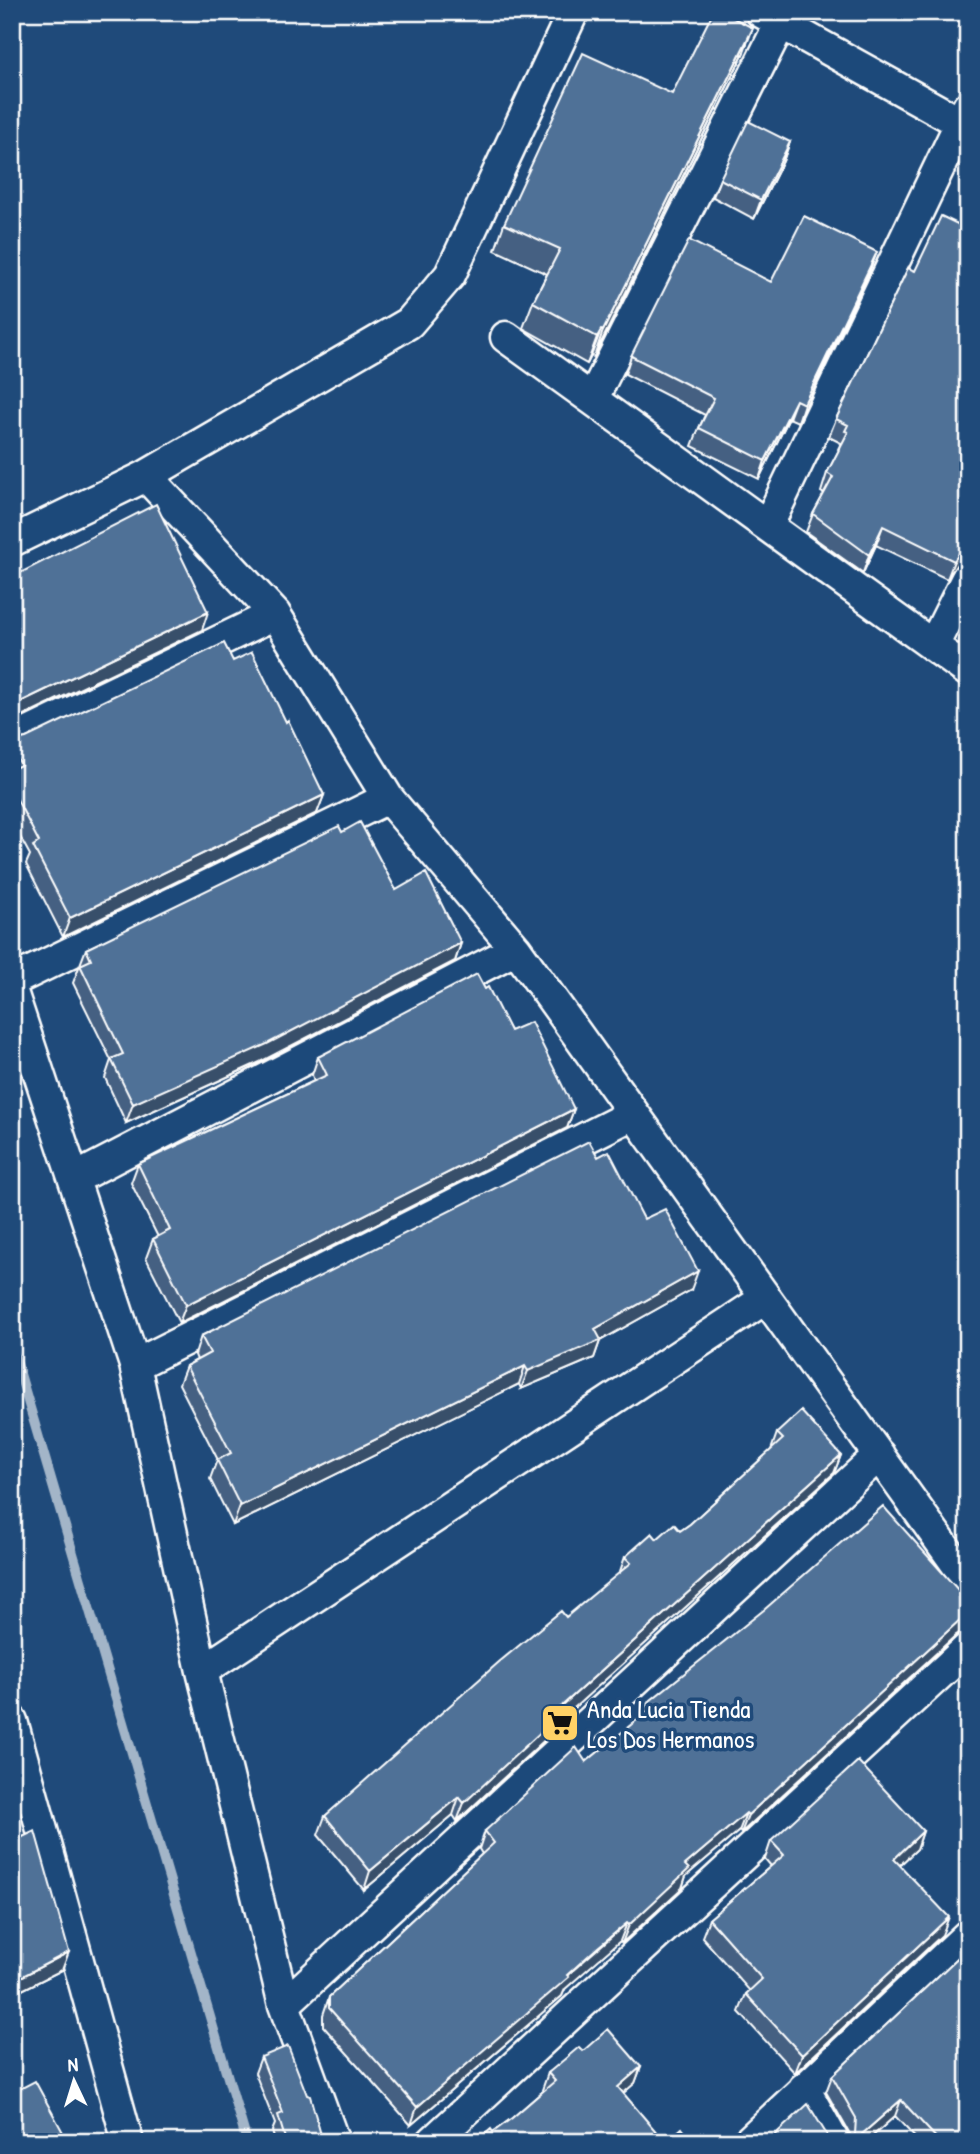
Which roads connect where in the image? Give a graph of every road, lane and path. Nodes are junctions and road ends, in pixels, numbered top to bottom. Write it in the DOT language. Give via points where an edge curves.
graph roads {
  1 [pos="573,12"];
  2 [pos="776,16"];
  3 [pos="965,119"];
  4 [pos="506,337"];
  5 [pos="593,398"];
  6 [pos="146,476"];
  7 [pos="768,525"];
  8 [pos="12,541"];
  9 [pos="968,576"];
  10 [pos="275,614"];
  11 [pos="933,646"];
  12 [pos="968,671"];
  13 [pos="12,741"];
  14 [pos="388,798"];
  15 [pos="516,949"];
  16 [pos="12,981"];
  17 [pos="12,992"];
  18 [pos="633,1114"];
  19 [pos="74,1179"];
  20 [pos="766,1298"];
  21 [pos="135,1366"];
  22 [pos="879,1455"];
  23 [pos="968,1580"];
  24 [pos="968,1648"];
  25 [pos="202,1671"];
  26 [pos="15,1741"];
  27 [pos="968,1935"];
  28 [pos="284,2005"];
  29 [pos="804,2088"];
  30 [pos="128,2142"];
  31 [pos="334,2142"];
  32 [pos="432,2142"];
  33 [pos="748,2142"];
  34 [pos="834,2142"];
  1 -- 6 [label="street" via="450,275 409,323"];
  2 -- 3 [label="street"];
  2 -- 5 [label="street"];
  3 -- 7 [label="street"];
  4 -- 5 [label="street"];
  5 -- 7 [label="street"];
  6 -- 8 [label="street"];
  6 -- 10 [label="street"];
  7 -- 11 [label="street"];
  9 -- 11 [label="street"];
  10 -- 13 [label="street"];
  10 -- 14 [label="street"];
  11 -- 12 [label="street"];
  14 -- 15 [label="street"];
  14 -- 16 [label="street"];
  15 -- 18 [label="street"];
  15 -- 19 [label="street"];
  17 -- 19 [label="street"];
  18 -- 20 [label="street"];
  18 -- 21 [label="street"];
  19 -- 21 [label="street"];
  20 -- 22 [label="street"];
  20 -- 25 [label="street"];
  21 -- 25 [label="street"];
  22 -- 23 [label="street"];
  22 -- 28 [label="street"];
  24 -- 32 [label="street"];
  25 -- 28 [label="street"];
  26 -- 30 [label="street"];
  27 -- 29 [label="street"];
  28 -- 31 [label="street"];
  29 -- 33 [label="street"];
  29 -- 34 [label="street"];
}
